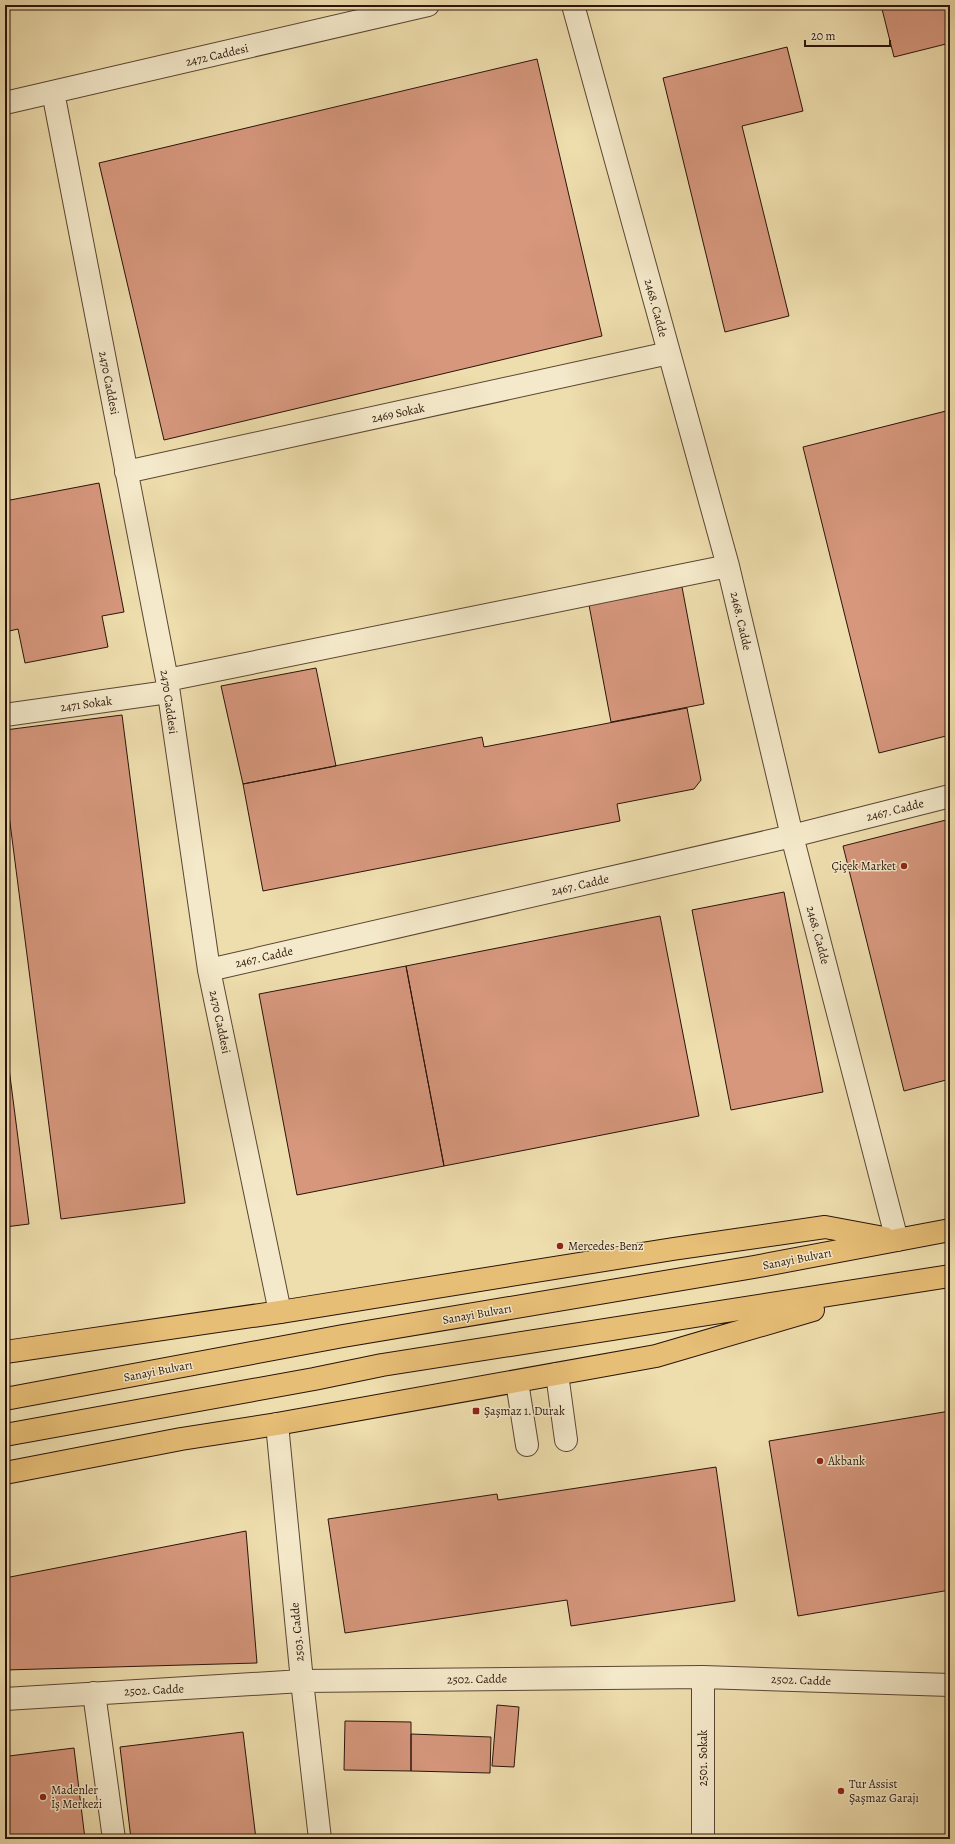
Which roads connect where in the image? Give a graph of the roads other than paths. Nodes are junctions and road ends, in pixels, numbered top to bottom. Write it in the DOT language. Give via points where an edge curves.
graph roads {
  1 [pos="428,5"];
  2 [pos="573,5"];
  3 [pos="53,92"];
  4 [pos="5,103"];
  5 [pos="669,353"];
  6 [pos="126,472"];
  7 [pos="728,566"];
  8 [pos="167,686"];
  9 [pos="5,715"];
  10 [pos="950,796"];
  11 [pos="792,836"];
  12 [pos="209,970"];
  13 [pos="950,1230"];
  14 [pos="897,1240"];
  15 [pos="950,1276"];
  16 [pos="890,1287"];
  17 [pos="280,1312"];
  18 [pos="5,1352"];
  19 [pos="557,1374"];
  20 [pos="517,1382"];
  21 [pos="5,1399"];
  22 [pos="277,1424"];
  23 [pos="5,1435"];
  24 [pos="566,1440"];
  25 [pos="527,1445"];
  26 [pos="5,1473"];
  27 [pos="703,1677"];
  28 [pos="302,1681"];
  29 [pos="950,1685"];
  30 [pos="94,1693"];
  31 [pos="5,1699"];
  32 [pos="114,1839"];
  33 [pos="320,1839"];
  34 [pos="703,1839"];
  1 -- 3 [label="street, 2472 Caddesi"];
  2 -- 5 [label="street, 2468. Cadde"];
  3 -- 4 [label="street, 2472 Caddesi"];
  3 -- 6 [label="street, 2470 Caddesi"];
  5 -- 6 [label="street, 2469 Sokak"];
  5 -- 7 [label="street, 2468. Cadde"];
  6 -- 8 [label="street, 2470 Caddesi"];
  7 -- 8 [label="street, 2471 Sokak"];
  7 -- 11 [label="street, 2468. Cadde"];
  8 -- 9 [label="street, 2471 Sokak"];
  8 -- 12 [label="street, 2470 Caddesi"];
  10 -- 11 [label="street, 2467. Cadde"];
  11 -- 12 [label="street, 2467. Cadde"];
  11 -- 14 [label="street, 2468. Cadde"];
  12 -- 17 [label="street, 2470 Caddesi"];
  13 -- 14 [label="main road, Sanayi Bulvarı"];
  14 -- 17 [label="main road" via="826,1228 665,1250"];
  14 -- 21 [label="main road, Sanayi Bulvarı" via="754,1267 343,1336"];
  15 -- 16 [label="main road"];
  16 -- 19 [label="main road" via="656,1356"];
  16 -- 23 [label="main road" via="382,1365"];
  17 -- 18 [label="main road"];
  19 -- 20 [label="main road"];
  19 -- 24 [label="street"];
  20 -- 22 [label="main road"];
  20 -- 25 [label="street"];
  22 -- 26 [label="main road" via="181,1439"];
  22 -- 28 [label="street, 2503. Cadde"];
  27 -- 28 [label="street, 2502. Cadde"];
  27 -- 29 [label="street, 2502. Cadde"];
  27 -- 34 [label="street, 2501. Sokak"];
  28 -- 30 [label="street, 2502. Cadde"];
  28 -- 33 [label="street, 2503. Cadde"];
  30 -- 31 [label="street, 2502. Cadde"];
  30 -- 32 [label="street"];
}
